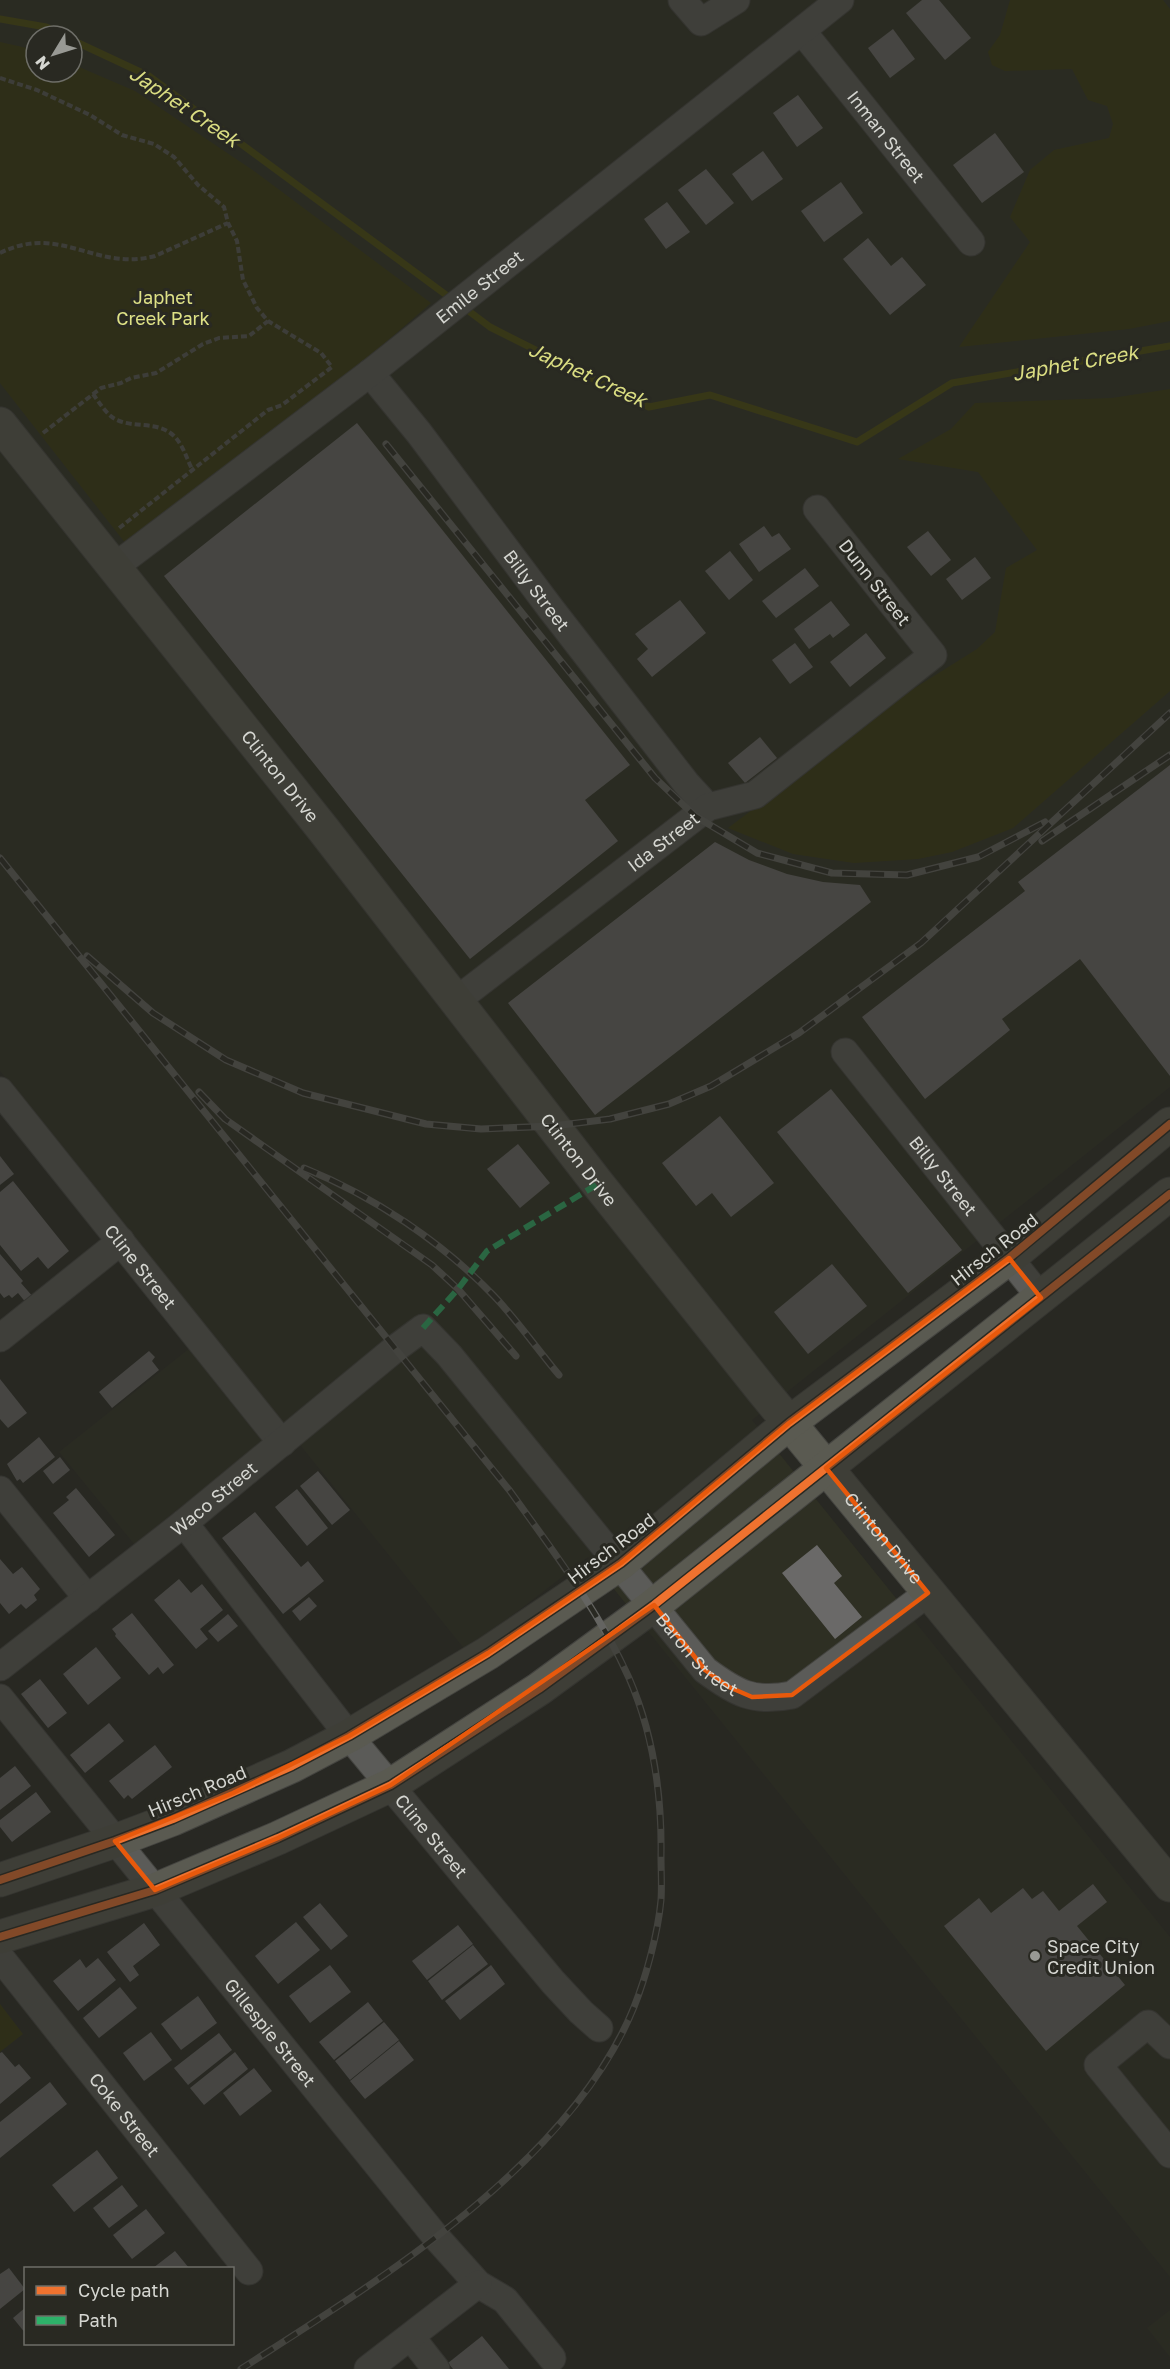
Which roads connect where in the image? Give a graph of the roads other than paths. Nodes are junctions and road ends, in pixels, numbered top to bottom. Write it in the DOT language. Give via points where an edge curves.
graph roads {
  1 [pos="682,0"];
  2 [pos="736,0"];
  3 [pos="840,0"];
  4 [pos="802,31"];
  5 [pos="971,242"];
  6 [pos="378,366"];
  7 [pos="0,424"];
  8 [pos="817,509"];
  9 [pos="113,568"];
  10 [pos="933,655"];
  11 [pos="708,807"];
  12 [pos="457,1000"];
  13 [pos="845,1052"];
  14 [pos="0,1091"];
  15 [pos="1170,1124"];
  16 [pos="1170,1194"];
  17 [pos="121,1241"];
  18 [pos="1009,1258"];
  19 [pos="1041,1298"];
  20 [pos="423,1328"];
  21 [pos="0,1338"];
  22 [pos="789,1423"];
  23 [pos="282,1443"];
  24 [pos="826,1468"];
  25 [pos="0,1490"];
  26 [pos="184,1523"];
  27 [pos="621,1563"];
  28 [pos="928,1593"];
  29 [pos="88,1599"];
  30 [pos="654,1605"];
  31 [pos="0,1667"];
  32 [pos="0,1698"];
  33 [pos="349,1736"];
  34 [pos="391,1785"];
  35 [pos="115,1841"];
  36 [pos="0,1880"];
  37 [pos="1170,1885"];
  38 [pos="155,1890"];
  39 [pos="0,1938"];
  40 [pos="0,1957"];
  41 [pos="599,2028"];
  42 [pos="1170,2045"];
  43 [pos="1170,2154"];
  44 [pos="249,2271"];
  45 [pos="478,2284"];
  46 [pos="411,2337"];
  47 [pos="552,2358"];
  48 [pos="368,2369"];
  49 [pos="436,2369"];
  1 -- 2 [label="street" via="701,22"];
  3 -- 4 [label="street, Emile Street"];
  4 -- 5 [label="street, Inman Street"];
  4 -- 6 [label="street, Emile Street"];
  6 -- 9 [label="street, Emile Street"];
  6 -- 11 [label="street, Billy Street" via="419,433 551,609"];
  7 -- 9 [label="main road, Clinton Drive"];
  8 -- 10 [label="street, Dunn Street"];
  9 -- 12 [label="main road, Clinton Drive"];
  10 -- 11 [label="street, Ida Street" via="755,795"];
  11 -- 12 [label="street, Ida Street"];
  12 -- 22 [label="main road, Clinton Drive"];
  13 -- 18 [label="street, Billy Street"];
  14 -- 17 [label="street, Cline Street"];
  15 -- 18 [label="main road, Hirsch Road"];
  16 -- 19 [label="main road"];
  17 -- 21 [label="street"];
  17 -- 23 [label="street, Cline Street"];
  18 -- 19 [label="street, Billy Street"];
  18 -- 22 [label="main road, Hirsch Road"];
  19 -- 24 [label="main road"];
  20 -- 23 [label="street, Waco Street"];
  20 -- 27 [label="street, Baron Street"];
  22 -- 24 [label="main road, Clinton Drive"];
  22 -- 27 [label="main road, Hirsch Road"];
  23 -- 26 [label="street, Waco Street"];
  24 -- 28 [label="main road, Clinton Drive"];
  24 -- 30 [label="main road"];
  25 -- 29 [label="street"];
  26 -- 29 [label="street, Waco Street"];
  26 -- 33 [label="street, Cline Street"];
  27 -- 30 [label="street, Baron Street"];
  27 -- 33 [label="main road, Hirsch Road" via="488,1653"];
  28 -- 30 [label="street, Baron Street" via="792,1695 772,1699 737,1691 705,1670"];
  28 -- 37 [label="main road, Clinton Drive"];
  29 -- 31 [label="street, Waco Street"];
  30 -- 34 [label="main road" via="539,1689"];
  32 -- 35 [label="street, Gillespie Street"];
  33 -- 34 [label="street, Cline Street"];
  33 -- 35 [label="main road, Hirsch Road" via="292,1766"];
  34 -- 38 [label="main road"];
  34 -- 41 [label="street, Cline Street" via="553,1982"];
  35 -- 36 [label="main road, Hirsch Road"];
  35 -- 38 [label="street, Gillespie Street"];
  38 -- 39 [label="main road"];
  38 -- 45 [label="street, Gillespie Street"];
  40 -- 44 [label="street, Coke Street"];
  42 -- 43 [label="street" via="1148,2024 1098,2065"];
  45 -- 46 [label="street"];
  45 -- 47 [label="street, Gillespie Street" via="504,2300"];
  46 -- 48 [label="street"];
  46 -- 49 [label="street"];
}
